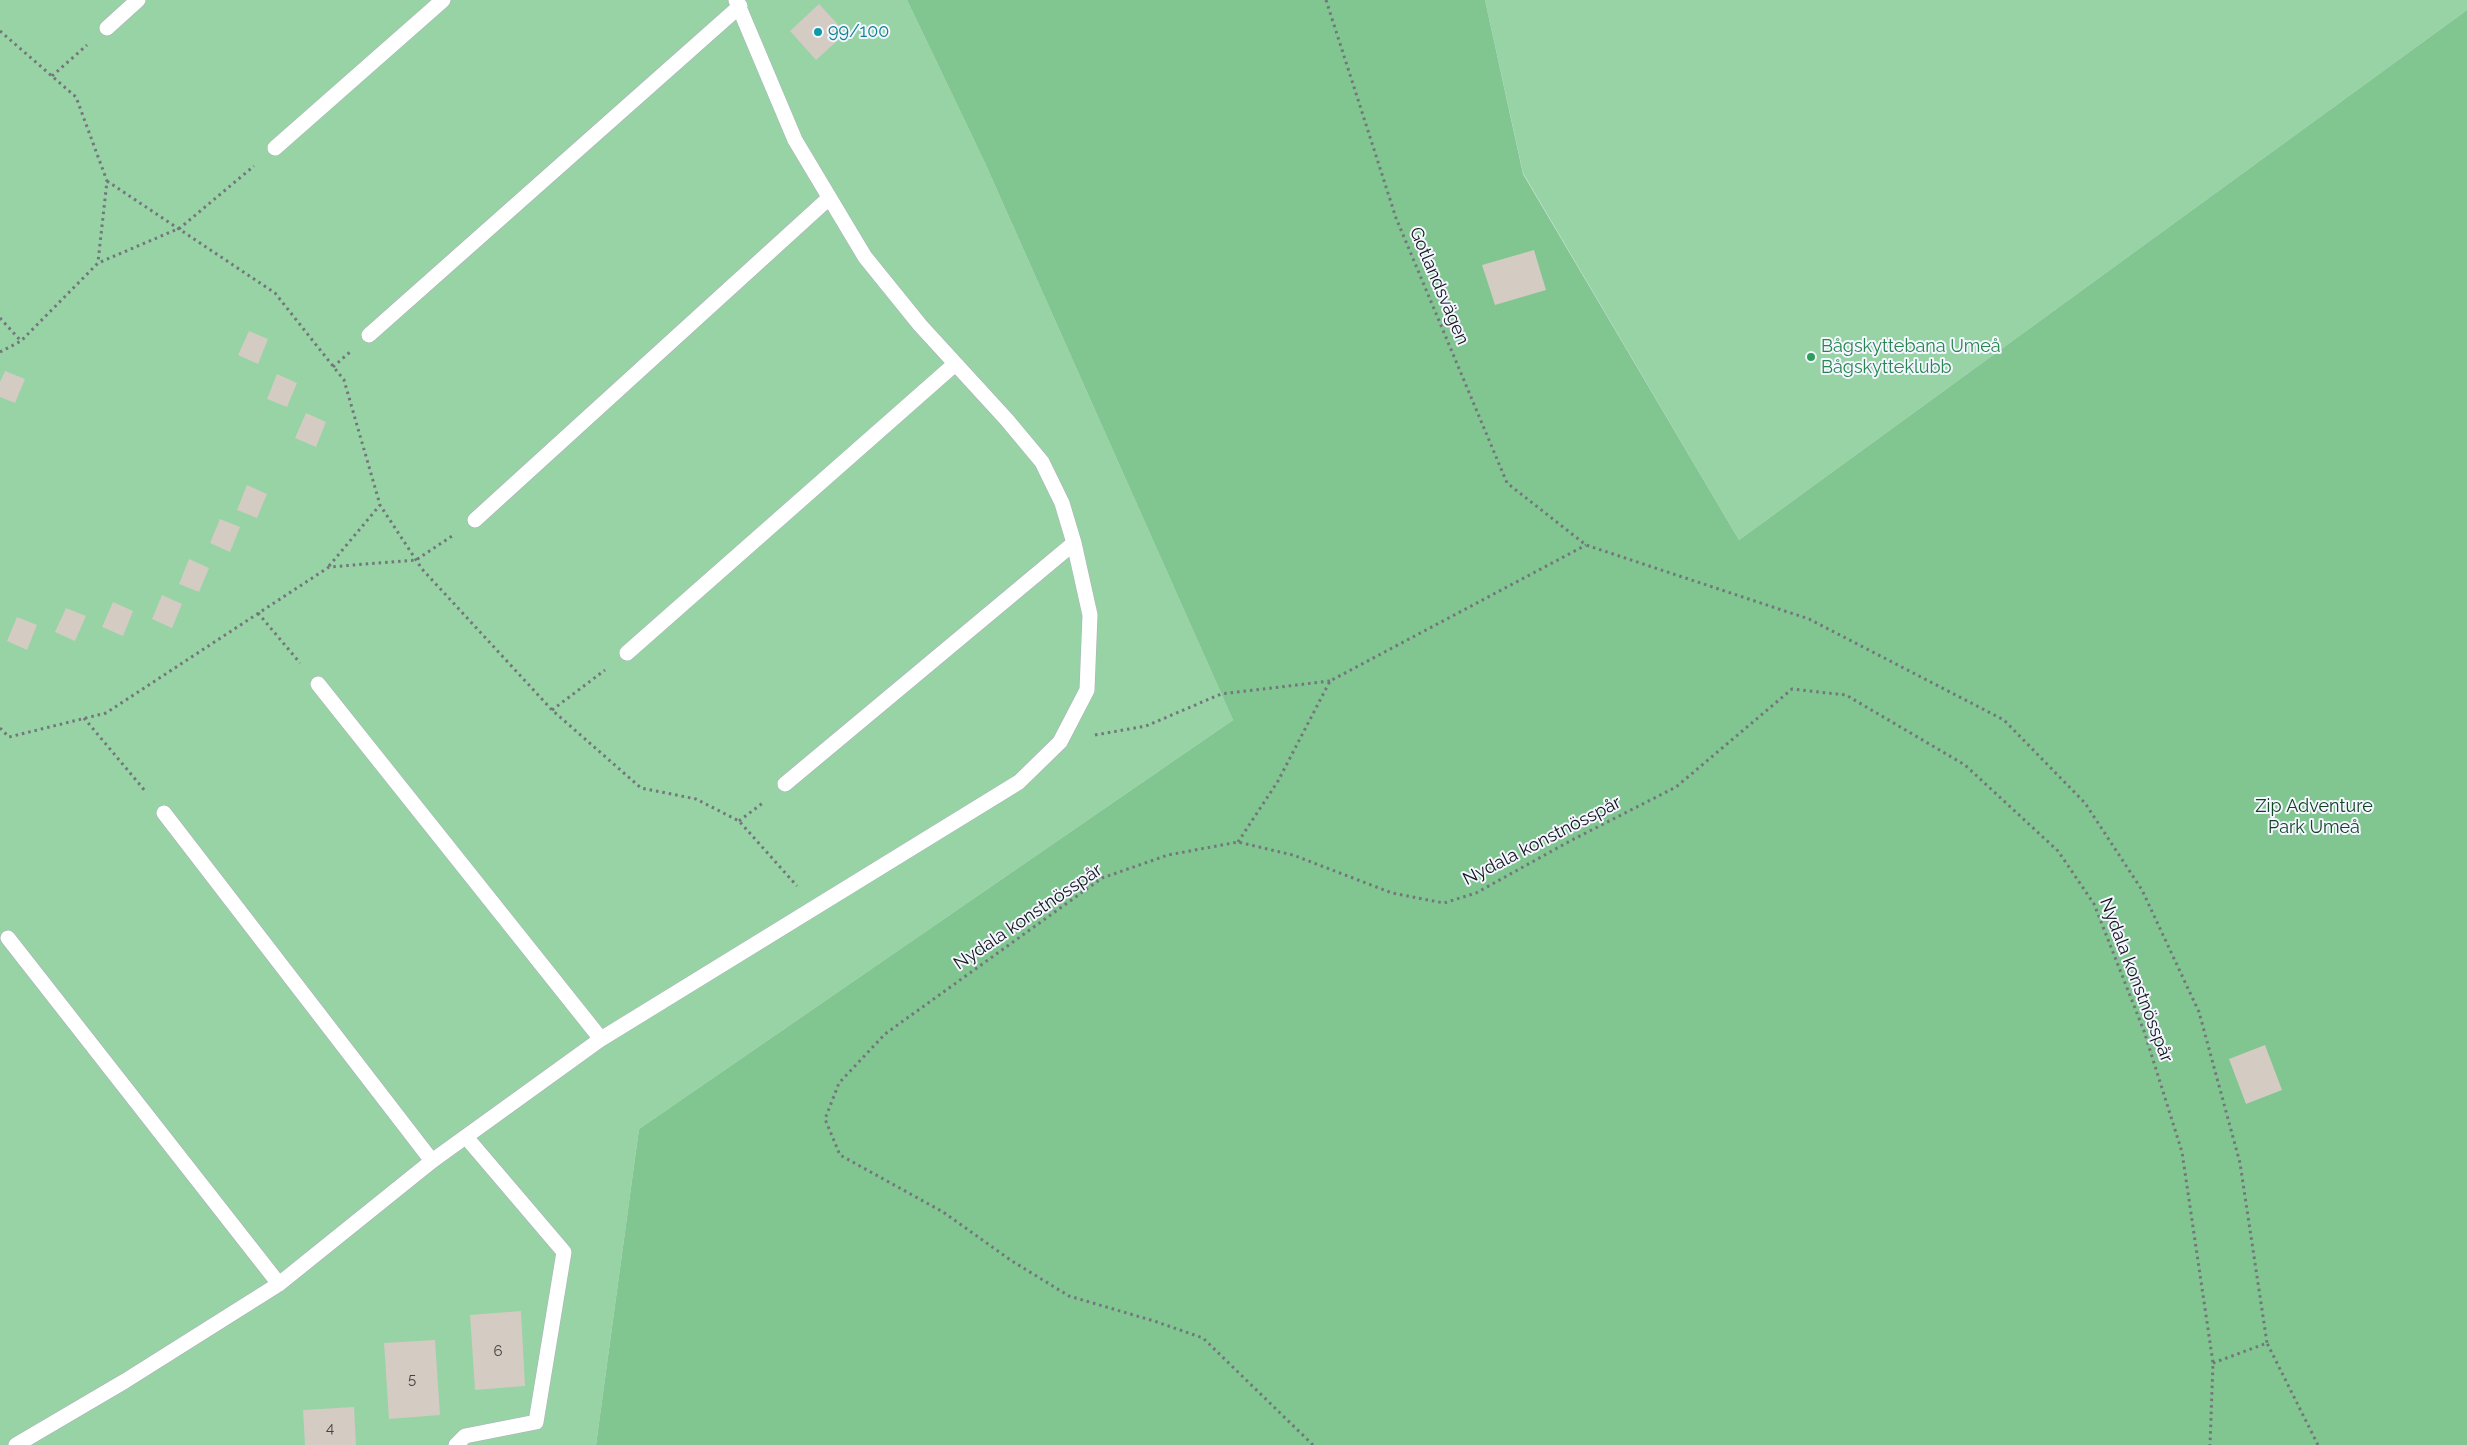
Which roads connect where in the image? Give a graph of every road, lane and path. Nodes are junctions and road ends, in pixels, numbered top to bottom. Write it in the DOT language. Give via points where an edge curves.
graph roads {
  1 [pos="138,0"];
  2 [pos="443,0"];
  3 [pos="1326,0"];
  4 [pos="738,3"];
  5 [pos="106,28"];
  6 [pos="0,31"];
  7 [pos="52,76"];
  8 [pos="275,148"];
  9 [pos="107,181"];
  10 [pos="829,198"];
  11 [pos="180,228"];
  12 [pos="98,263"];
  13 [pos="0,318"];
  14 [pos="369,335"];
  15 [pos="21,342"];
  16 [pos="0,352"];
  17 [pos="955,364"];
  18 [pos="380,505"];
  19 [pos="476,520"];
  20 [pos="1074,543"];
  21 [pos="1586,545"];
  22 [pos="416,560"];
  23 [pos="329,567"];
  24 [pos="258,613"];
  25 [pos="627,653"];
  26 [pos="1330,681"];
  27 [pos="318,684"];
  28 [pos="552,710"];
  29 [pos="83,718"];
  30 [pos="0,728"];
  31 [pos="1060,742"];
  32 [pos="785,784"];
  33 [pos="164,813"];
  34 [pos="1238,842"];
  35 [pos="815,906"];
  36 [pos="8,938"];
  37 [pos="601,1039"];
  38 [pos="466,1137"];
  39 [pos="432,1160"];
  40 [pos="279,1284"];
  41 [pos="2267,1343"];
  42 [pos="2213,1363"];
  43 [pos="16,1445"];
  44 [pos="456,1445"];
  45 [pos="1313,1445"];
  46 [pos="2210,1445"];
  47 [pos="2318,1445"];
  1 -- 5 [label="lane"];
  2 -- 8 [label="lane"];
  3 -- 21 [label="path, Gotlandsvägen" via="1396,218 1507,483"];
  4 -- 10 [label="lane" via="795,140"];
  4 -- 14 [label="lane"];
  5 -- 7 [label="path"];
  6 -- 7 [label="path"];
  7 -- 9 [label="path" via="76,97"];
  8 -- 11 [label="path"];
  9 -- 11 [label="path"];
  9 -- 12 [label="path"];
  10 -- 17 [label="lane" via="865,257"];
  10 -- 19 [label="lane"];
  11 -- 12 [label="path"];
  11 -- 18 [label="path" via="275,292 344,380"];
  12 -- 15 [label="path"];
  13 -- 15 [label="path"];
  15 -- 16 [label="path"];
  17 -- 20 [label="lane" via="1042,462 1062,503"];
  17 -- 25 [label="lane"];
  18 -- 22 [label="path"];
  18 -- 23 [label="path"];
  19 -- 22 [label="path"];
  20 -- 31 [label="lane" via="1090,615 1088,690"];
  20 -- 32 [label="lane"];
  21 -- 26 [label="path"];
  21 -- 41 [label="path, Gotlandsvägen" via="1808,619 1995,715 2004,720 2085,803 2142,890 2199,1012 2240,1163"];
  22 -- 23 [label="path"];
  22 -- 28 [label="path"];
  23 -- 24 [label="path"];
  24 -- 27 [label="path"];
  24 -- 29 [label="path" via="106,713"];
  25 -- 28 [label="path"];
  26 -- 31 [label="path" via="1222,694 1146,726"];
  26 -- 34 [label="path" via="1278,781"];
  27 -- 37 [label="lane"];
  28 -- 35 [label="path" via="641,788 696,799 739,821"];
  29 -- 30 [label="path" via="9,737"];
  29 -- 33 [label="path"];
  31 -- 35 [label="lane" via="1019,782"];
  33 -- 39 [label="lane"];
  34 -- 42 [label="path, Nydala konstnösspår" via="1293,856 1392,893 1444,903 1476,893 1676,787 1792,689 1846,695 1965,765 2058,851 2094,904 2144,1031 2182,1152"];
  34 -- 45 [label="path, Nydala konstnösspår" via="1168,856 1102,878 885,1034 839,1083 825,1119 840,1155 943,1212 1069,1296 1203,1338"];
  35 -- 37 [label="lane"];
  36 -- 40 [label="lane"];
  37 -- 38 [label="lane"];
  38 -- 39 [label="lane"];
  38 -- 44 [label="lane" via="564,1252 536,1422 465,1436"];
  39 -- 40 [label="lane"];
  40 -- 43 [label="lane"];
  41 -- 42 [label="path"];
  41 -- 47 [label="path, Gotlandsvägen"];
  42 -- 46 [label="path, Nydala konstnösspår"];
}
